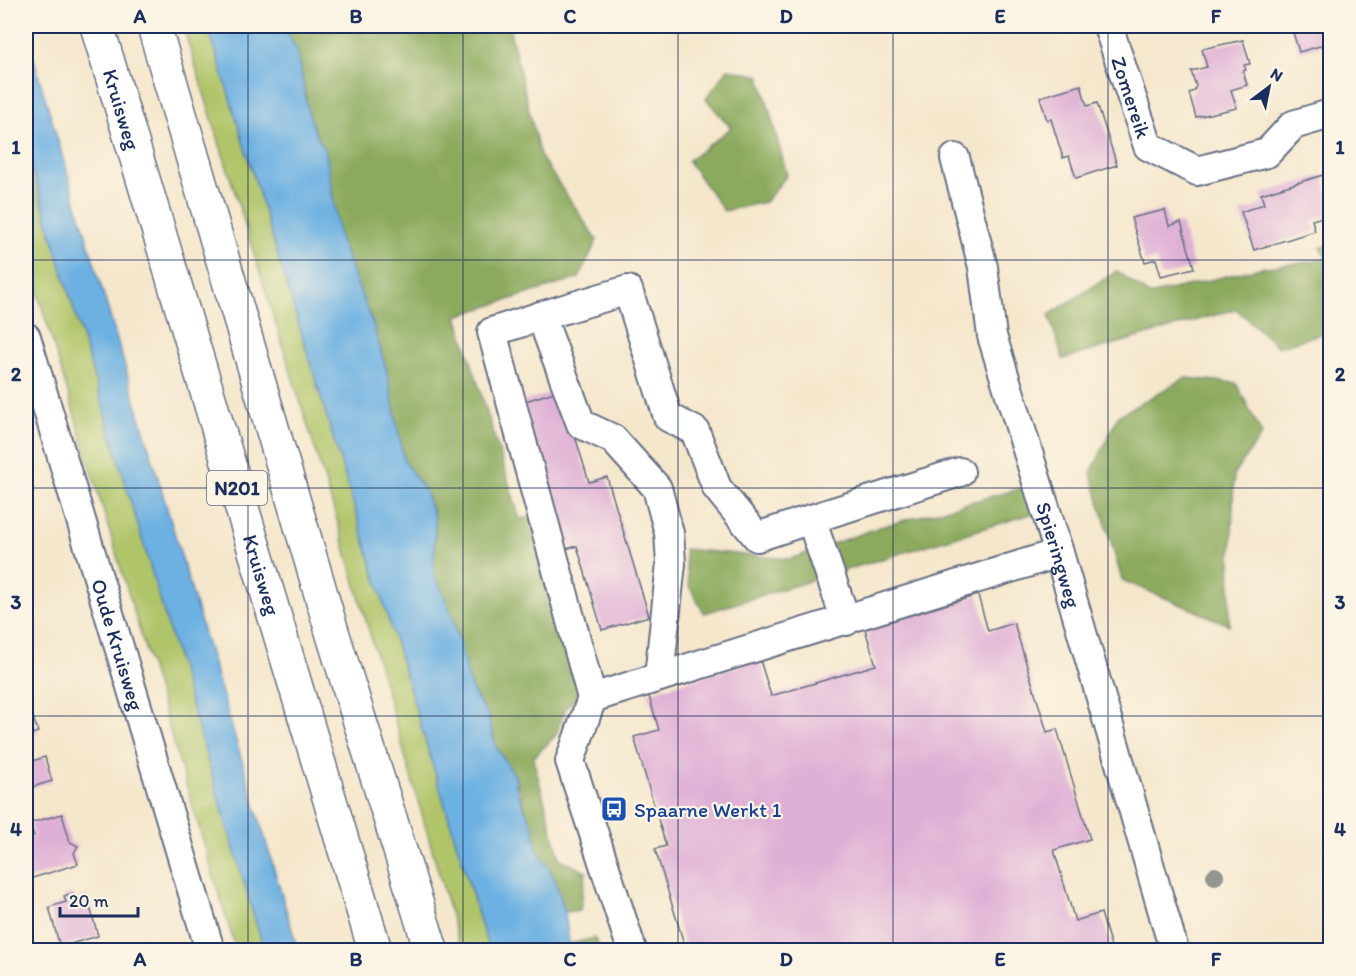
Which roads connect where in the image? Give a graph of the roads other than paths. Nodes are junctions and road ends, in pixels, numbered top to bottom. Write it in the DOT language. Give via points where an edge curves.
graph roads {
  1 [pos="97,26"];
  2 [pos="154,26"];
  3 [pos="1108,26"];
  4 [pos="1330,114"];
  5 [pos="955,158"];
  6 [pos="541,316"];
  7 [pos="26,337"];
  8 [pos="960,472"];
  9 [pos="811,519"];
  10 [pos="1059,553"];
  11 [pos="846,621"];
  12 [pos="658,677"];
  13 [pos="592,698"];
  14 [pos="210,951"];
  15 [pos="375,951"];
  16 [pos="431,951"];
  17 [pos="632,951"];
  18 [pos="1174,951"];
  1 -- 15 [label="highway, Kruisweg / N201"];
  2 -- 16 [label="highway, N201" via="333,635"];
  3 -- 4 [label="street, Zomereik" via="1148,146 1197,171 1267,153 1293,125"];
  5 -- 10 [label="street, Spieringweg" via="983,267 992,336"];
  6 -- 9 [label="street" via="628,291 668,417 695,431 717,488 757,537"];
  6 -- 12 [label="street" via="581,424 613,439 657,488 669,533 671,562"];
  6 -- 13 [label="street" via="492,332"];
  7 -- 14 [label="street, Oude Kruisweg"];
  8 -- 9 [label="street"];
  9 -- 11 [label="street"];
  10 -- 11 [label="street"];
  10 -- 18 [label="street, Spieringweg"];
  11 -- 12 [label="street"];
  12 -- 13 [label="street"];
  13 -- 17 [label="street" via="570,760"];
}
